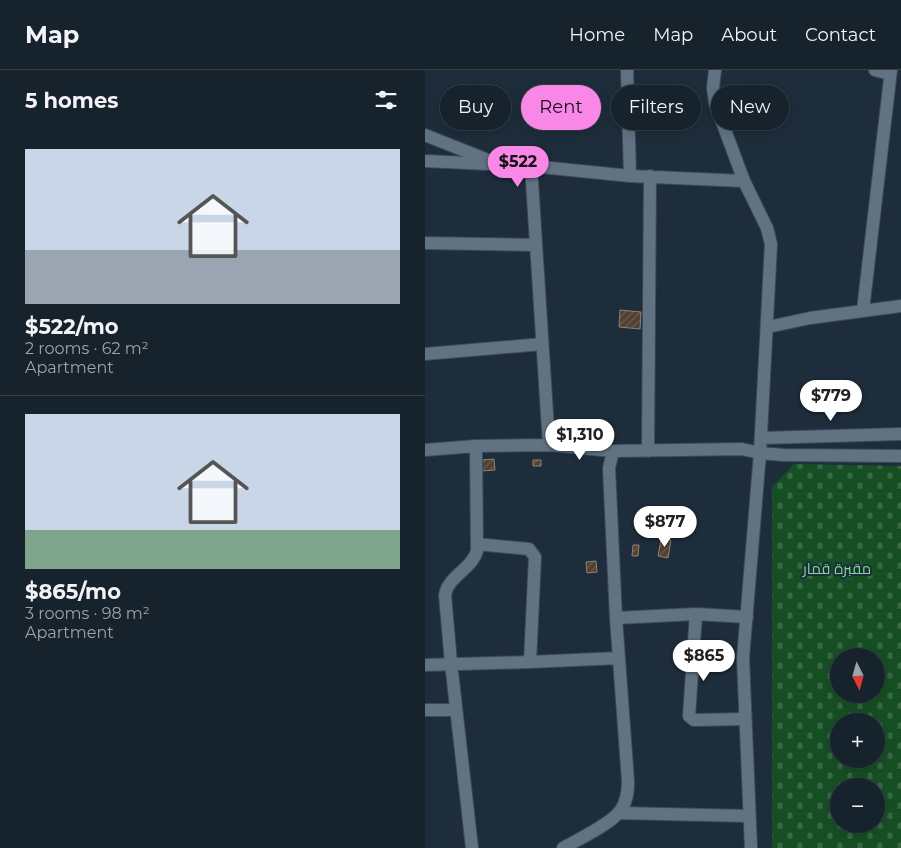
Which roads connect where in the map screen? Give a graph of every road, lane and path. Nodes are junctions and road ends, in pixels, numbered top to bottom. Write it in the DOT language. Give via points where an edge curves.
graph roads {
  1 [pos="627,70"];
  2 [pos="715,70"];
  3 [pos="875,70"];
  4 [pos="890,72"];
  5 [pos="425,135"];
  6 [pos="425,162"];
  7 [pos="497,164"];
  8 [pos="531,166"];
  9 [pos="630,176"];
  10 [pos="650,176"];
  11 [pos="744,181"];
  12 [pos="425,244"];
  13 [pos="536,246"];
  14 [pos="901,306"];
  15 [pos="863,310"];
  16 [pos="768,327"];
  17 [pos="543,344"];
  18 [pos="425,354"];
  19 [pos="901,434"];
  20 [pos="761,438"];
  21 [pos="549,445"];
  22 [pos="476,446"];
  23 [pos="901,447"];
  24 [pos="743,449"];
  25 [pos="425,450"];
  26 [pos="613,451"];
  27 [pos="648,452"];
  28 [pos="760,453"];
  29 [pos="901,456"];
  30 [pos="477,544"];
  31 [pos="696,614"];
  32 [pos="747,617"];
  33 [pos="616,618"];
  34 [pos="619,658"];
  35 [pos="530,662"];
  36 [pos="451,663"];
  37 [pos="425,665"];
  38 [pos="425,710"];
  39 [pos="455,710"];
  40 [pos="745,719"];
  41 [pos="620,813"];
  42 [pos="749,816"];
  43 [pos="472,848"];
  44 [pos="563,848"];
  45 [pos="751,848"];
  1 -- 9 [label="street"];
  2 -- 11 [label="street" via="715,103"];
  3 -- 4 [label="street"];
  4 -- 15 [label="street"];
  5 -- 7 [label="street"];
  6 -- 7 [label="street"];
  7 -- 8 [label="street"];
  8 -- 9 [label="street"];
  8 -- 13 [label="street"];
  9 -- 10 [label="street"];
  10 -- 11 [label="street"];
  10 -- 27 [label="street"];
  11 -- 16 [label="street" via="767,228 771,244"];
  12 -- 13 [label="street"];
  13 -- 17 [label="street"];
  14 -- 15 [label="street"];
  15 -- 16 [label="street"];
  16 -- 20 [label="street"];
  17 -- 18 [label="street"];
  17 -- 21 [label="street"];
  19 -- 20 [label="street"];
  20 -- 24 [label="street"];
  20 -- 28 [label="street"];
  21 -- 22 [label="street"];
  21 -- 26 [label="street"];
  22 -- 25 [label="street"];
  22 -- 30 [label="street"];
  23 -- 29 [label="street"];
  24 -- 27 [label="street"];
  24 -- 28 [label="street"];
  26 -- 27 [label="street"];
  26 -- 33 [label="street" via="609,468"];
  28 -- 29 [label="street"];
  28 -- 32 [label="street"];
  30 -- 35 [label="street" via="529,549 535,556"];
  30 -- 36 [label="street" via="475,556 446,589"];
  31 -- 32 [label="street"];
  31 -- 33 [label="street"];
  31 -- 40 [label="street" via="689,716 694,720"];
  32 -- 40 [label="street" via="743,658"];
  33 -- 34 [label="street"];
  34 -- 35 [label="street"];
  34 -- 41 [label="street" via="628,781"];
  35 -- 36 [label="street"];
  36 -- 37 [label="street"];
  36 -- 39 [label="street"];
  38 -- 39 [label="street"];
  39 -- 43 [label="street"];
  40 -- 42 [label="street"];
  41 -- 42 [label="street"];
  41 -- 44 [label="street"];
  42 -- 45 [label="street"];
}
